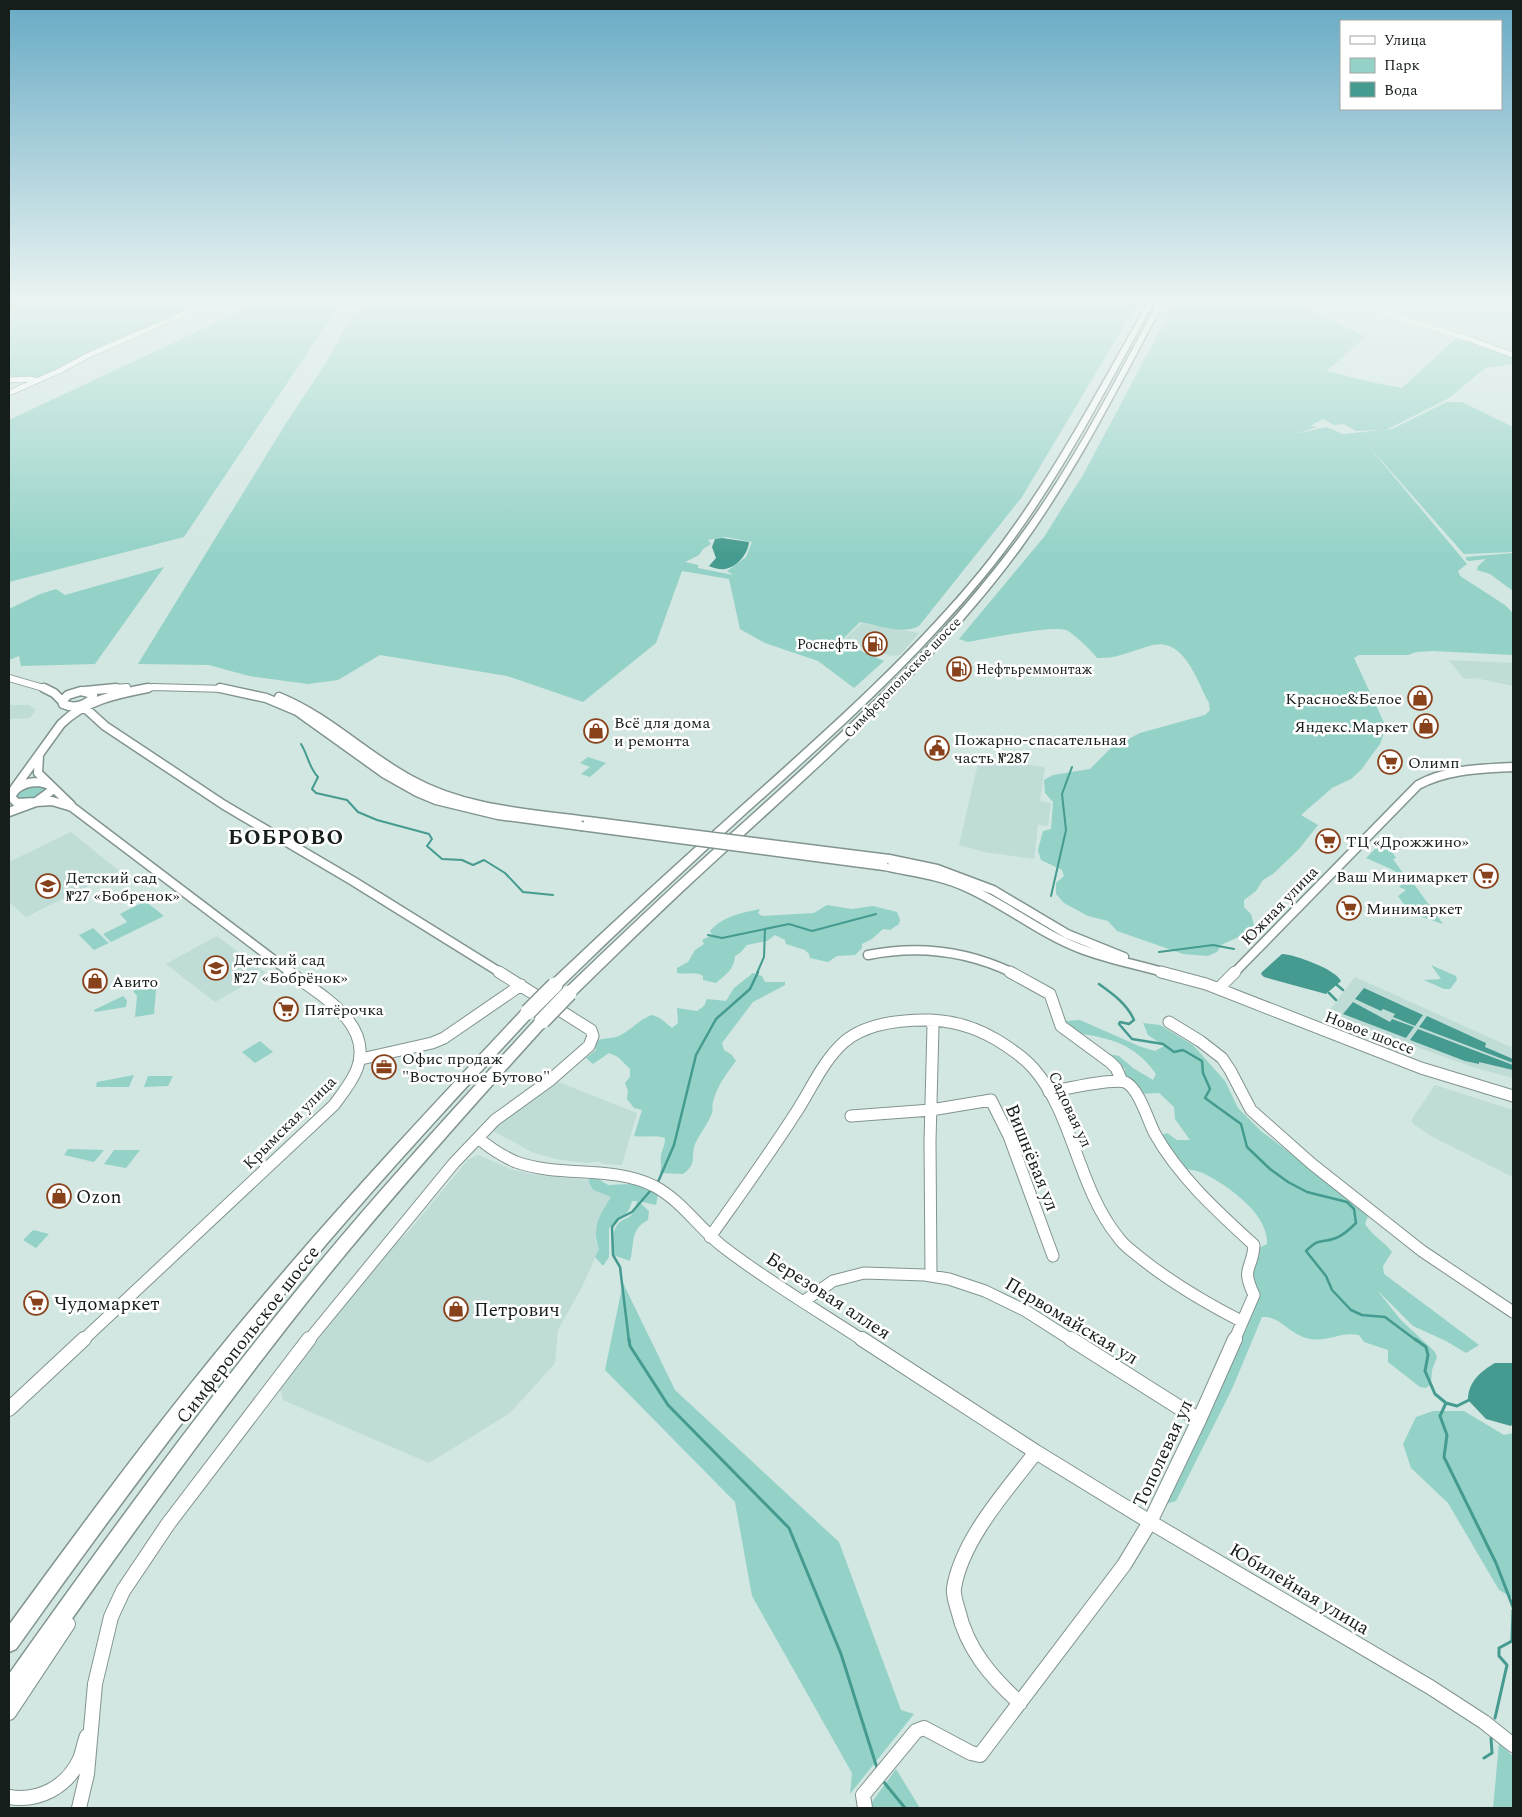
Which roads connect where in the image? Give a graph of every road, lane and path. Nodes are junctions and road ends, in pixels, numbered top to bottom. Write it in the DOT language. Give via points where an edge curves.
graph roads {
  1 [pos="23,387"];
  2 [pos="1103,387"];
  3 [pos="1115,387"];
  4 [pos="9,393"];
  5 [pos="9,678"];
  6 [pos="52,691"];
  7 [pos="81,692"];
  8 [pos="63,702"];
  9 [pos="83,706"];
  10 [pos="60,724"];
  11 [pos="40,753"];
  12 [pos="1513,767"];
  13 [pos="50,785"];
  14 [pos="10,795"];
  15 [pos="39,800"];
  16 [pos="72,807"];
  17 [pos="9,812"];
  18 [pos="584,824"];
  19 [pos="868,955"];
  20 [pos="521,985"];
  21 [pos="1218,988"];
  22 [pos="535,1017"];
  23 [pos="929,1020"];
  24 [pos="1169,1022"];
  25 [pos="361,1059"];
  26 [pos="1122,1081"];
  27 [pos="1048,1092"];
  28 [pos="1513,1096"];
  29 [pos="931,1110"];
  30 [pos="851,1116"];
  31 [pos="478,1138"];
  32 [pos="710,1237"];
  33 [pos="1053,1256"];
  34 [pos="931,1276"];
  35 [pos="804,1301"];
  36 [pos="1513,1312"];
  37 [pos="1241,1321"];
  38 [pos="9,1409"];
  39 [pos="1200,1420"];
  40 [pos="1036,1452"];
  41 [pos="1150,1522"];
  42 [pos="125,1527"];
  43 [pos="9,1642"];
  44 [pos="9,1691"];
  45 [pos="1020,1703"];
  46 [pos="9,1713"];
  47 [pos="92,1717"];
  48 [pos="1513,1745"];
  49 [pos="9,1797"];
  50 [pos="78,1808"];
  51 [pos="865,1808"];
  1 -- 4 [label="street"];
  2 -- 22 [label="highway, Симферопольское шоссе, bridge" via="1054,473 1012,536 946,614 821,741 620,921 555,985"];
  3 -- 22 [label="highway, Симферопольское шоссе, bridge" via="1067,474 1023,539 924,658 836,745 569,993"];
  5 -- 6 [label="street"];
  6 -- 7 [label="street"];
  6 -- 8 [label="street" via="61,696"];
  7 -- 8 [label="street" via="65,697"];
  7 -- 9 [label="street" via="90,692 94,696"];
  7 -- 18 [label="street" via="190,682 273,694 316,714 402,775 439,794 479,805"];
  8 -- 9 [label="street" via="72,707"];
  8 -- 10 [label="street" via="64,714"];
  9 -- 10 [label="street"];
  9 -- 18 [label="street" via="153,687 196,686 244,692 297,711 393,778 432,798 473,810"];
  9 -- 20 [label="street" via="105,726 224,805"];
  10 -- 11 [label="street"];
  11 -- 13 [label="street" via="38,772"];
  11 -- 14 [label="street"];
  12 -- 21 [label="street, Южная улица" via="1451,772 1418,784"];
  13 -- 14 [label="street" via="29,783"];
  13 -- 15 [label="street" via="49,794"];
  13 -- 16 [label="street"];
  14 -- 15 [label="street" via="18,802"];
  15 -- 16 [label="street"];
  15 -- 17 [label="street"];
  16 -- 25 [label="street" via="340,1010 359,1038"];
  18 -- 21 [label="street, Новое шоссе, bridge" via="886,862 964,886 1064,942 1101,956"];
  19 -- 26 [label="street" via="886,950 930,950 1005,968 1048,993 1054,999 1062,1027 1110,1062"];
  20 -- 25 [label="street" via="444,1038"];
  20 -- 31 [label="street" via="590,1030 592,1041 584,1052 495,1120"];
  21 -- 28 [label="street, Новое шоссе" via="1422,1068"];
  22 -- 42 [label="highway, Симферопольское шоссе" via="322,1272"];
  22 -- 43 [label="highway, Симферопольское шоссе" via="422,1125 301,1263 123,1487"];
  23 -- 27 [label="street, Садовая ул" via="952,1022 982,1032 1007,1046 1027,1061"];
  23 -- 29 [label="street" via="933,1026"];
  23 -- 32 [label="street, Садовая ул" via="869,1028 845,1041 829,1058 796,1113"];
  24 -- 36 [label="street" via="1225,1062 1248,1106 1312,1164 1428,1255"];
  25 -- 38 [label="street, Крымская улица" via="357,1072 334,1105"];
  26 -- 27 [label="street"];
  26 -- 37 [label="street, Тополевая ул" via="1134,1088 1155,1134 1180,1169 1215,1209 1254,1245 1246,1272 1254,1295"];
  27 -- 37 [label="street, Садовая ул" via="1090,1190 1118,1239 1161,1276 1193,1297"];
  29 -- 30 [label="street"];
  29 -- 33 [label="street, Вишнёвая ул" via="991,1100 1009,1136"];
  29 -- 34 [label="street"];
  31 -- 32 [label="street, Березовая аллея" via="500,1155 536,1168 592,1172 652,1185 687,1210"];
  31 -- 47 [label="street" via="337,1304 141,1562 111,1617 95,1684"];
  32 -- 35 [label="street, Березовая аллея"];
  34 -- 35 [label="street, Первомайская ул" via="864,1273 848,1276 834,1281"];
  34 -- 39 [label="street, Первомайская ул" via="985,1291 1026,1311"];
  35 -- 40 [label="street, Березовая аллея"];
  37 -- 39 [label="street, Тополевая ул"];
  39 -- 41 [label="street, Тополевая ул"];
  40 -- 41 [label="street, Березовая аллея"];
  40 -- 45 [label="street" via="993,1510 965,1556 954,1590 960,1624 983,1666"];
  41 -- 45 [label="street, Тополевая ул" via="1124,1566"];
  41 -- 48 [label="street, Юбилейная улица" via="1433,1689"];
  42 -- 44 [label="highway, Симферопольское шоссе"];
  42 -- 46 [label="street" via="64,1630"];
  45 -- 51 [label="street, Тополевая ул" via="980,1755 924,1728 916,1731 863,1795"];
  47 -- 49 [label="street" via="81,1757 60,1786 26,1800"];
  47 -- 50 [label="street" via="87,1774"];
}
